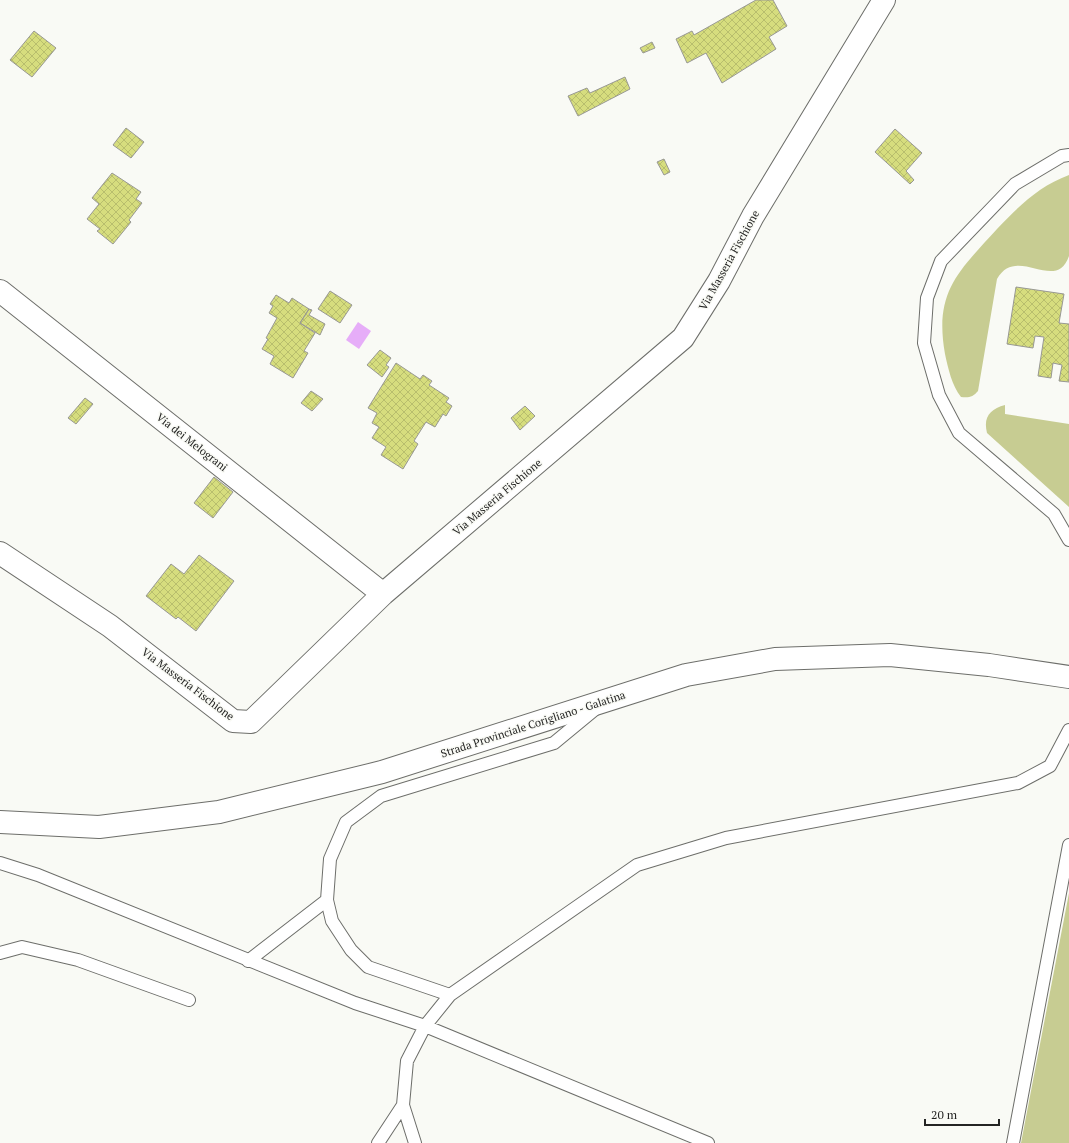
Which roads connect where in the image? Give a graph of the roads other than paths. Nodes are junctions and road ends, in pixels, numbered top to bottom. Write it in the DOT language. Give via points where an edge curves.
graph roads {
  1 [pos="884,0"];
  2 [pos="1069,155"];
  3 [pos="0,291"];
  4 [pos="1069,540"];
  5 [pos="0,553"];
  6 [pos="383,594"];
  7 [pos="1069,677"];
  8 [pos="604,701"];
  9 [pos="1069,730"];
  10 [pos="0,822"];
  11 [pos="1069,845"];
  12 [pos="0,864"];
  13 [pos="327,900"];
  14 [pos="0,953"];
  15 [pos="248,961"];
  16 [pos="450,995"];
  17 [pos="189,1000"];
  18 [pos="425,1026"];
  19 [pos="403,1105"];
  20 [pos="378,1143"];
  21 [pos="415,1143"];
  22 [pos="708,1143"];
  23 [pos="1013,1143"];
  1 -- 6 [label="street, Via Masseria Fischione" via="753,216 719,281 683,338"];
  2 -- 4 [label="lane" via="1062,156 1015,184 941,261 927,298 924,343 939,395 959,433 1054,514"];
  3 -- 6 [label="street, Via dei Melograni"];
  5 -- 6 [label="street, Via Masseria Fischione" via="110,626 233,720 251,722"];
  7 -- 8 [label="street, Strada Provinciale Corigliano - Galatina" via="989,665 890,655 776,659 686,675"];
  8 -- 10 [label="street, Strada Provinciale Corigliano - Galatina" via="382,772 219,812 99,827"];
  8 -- 13 [label="lane" via="554,742 381,796 346,822 330,859"];
  9 -- 16 [label="lane" via="1050,766 1018,782 726,838 637,865"];
  11 -- 23 [label="lane"];
  12 -- 15 [label="lane" via="38,875"];
  13 -- 15 [label="lane"];
  13 -- 16 [label="lane" via="332,921 351,950 368,967"];
  14 -- 17 [label="lane" via="22,947 78,960"];
  15 -- 18 [label="lane" via="354,1003"];
  16 -- 18 [label="lane"];
  18 -- 19 [label="lane" via="407,1061"];
  18 -- 22 [label="lane"];
  19 -- 20 [label="lane"];
  19 -- 21 [label="lane"];
}
